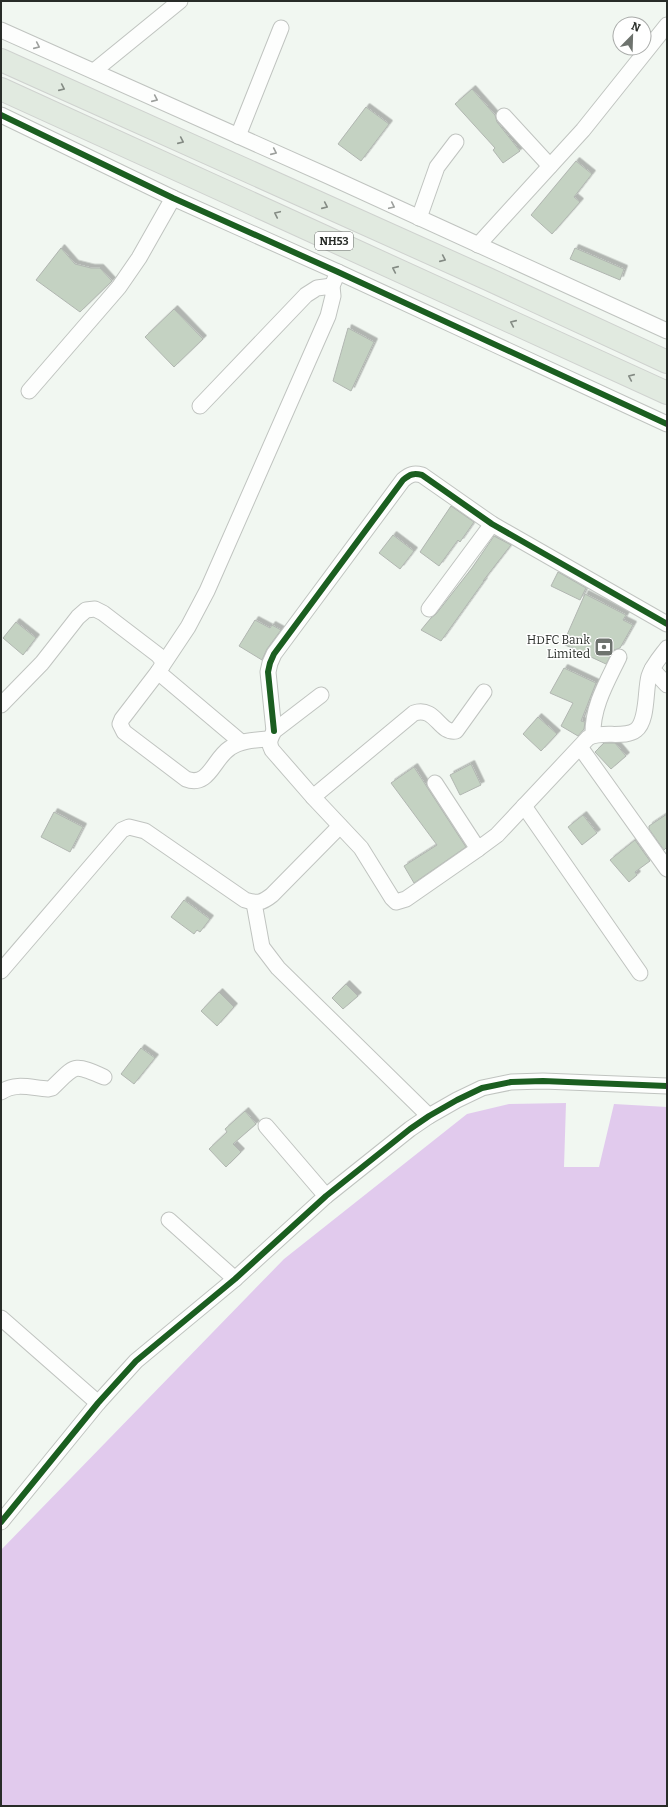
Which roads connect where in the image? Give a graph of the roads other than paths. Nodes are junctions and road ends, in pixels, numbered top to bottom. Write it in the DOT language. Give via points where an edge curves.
graph roads {
  1 [pos="180,1"];
  2 [pos="667,25"];
  3 [pos="281,28"];
  4 [pos="1,30"];
  5 [pos="1,60"];
  6 [pos="94,71"];
  7 [pos="1,89"];
  8 [pos="1,115"];
  9 [pos="504,116"];
  10 [pos="238,136"];
  11 [pos="456,142"];
  12 [pos="550,166"];
  13 [pos="173,198"];
  14 [pos="419,218"];
  15 [pos="478,244"];
  16 [pos="338,272"];
  17 [pos="332,286"];
  18 [pos="667,331"];
  19 [pos="667,362"];
  20 [pos="29,391"];
  21 [pos="667,393"];
  22 [pos="200,406"];
  23 [pos="667,424"];
  24 [pos="492,524"];
  25 [pos="429,609"];
  26 [pos="667,624"];
  27 [pos="667,648"];
  28 [pos="619,658"];
  29 [pos="160,669"];
  30 [pos="652,669"];
  31 [pos="667,685"];
  32 [pos="484,692"];
  33 [pos="322,695"];
  34 [pos="1,705"];
  35 [pos="272,735"];
  36 [pos="593,735"];
  37 [pos="240,742"];
  38 [pos="580,747"];
  39 [pos="434,783"];
  40 [pos="313,797"];
  41 [pos="524,806"];
  42 [pos="340,826"];
  43 [pos="478,849"];
  44 [pos="667,869"];
  45 [pos="254,903"];
  46 [pos="1,971"];
  47 [pos="640,973"];
  48 [pos="104,1077"];
  49 [pos="666,1084"];
  50 [pos="1,1092"];
  51 [pos="430,1116"];
  52 [pos="266,1126"];
  53 [pos="326,1196"];
  54 [pos="169,1220"];
  55 [pos="235,1279"];
  56 [pos="1,1318"];
  57 [pos="98,1403"];
  58 [pos="1,1522"];
  1 -- 6 [label="street"];
  2 -- 12 [label="street" via="583,130"];
  3 -- 10 [label="street"];
  4 -- 6 [label="street, one-way"];
  5 -- 19 [label="highway, NH53, one-way"];
  6 -- 10 [label="street, one-way"];
  21 -- 7 [label="highway, NH53, one-way"];
  8 -- 13 [label="street"];
  9 -- 12 [label="street"];
  10 -- 14 [label="street, one-way"];
  11 -- 14 [label="street" via="437,167"];
  12 -- 15 [label="street"];
  13 -- 16 [label="street"];
  13 -- 20 [label="street" via="120,287"];
  14 -- 15 [label="street"];
  15 -- 18 [label="street"];
  16 -- 17 [label="street"];
  16 -- 23 [label="street"];
  17 -- 22 [label="street" via="317,288 306,295"];
  17 -- 29 [label="street" via="333,296 328,316 207,592 188,627"];
  24 -- 25 [label="street"];
  24 -- 26 [label="street"];
  24 -- 35 [label="street" via="422,475 409,475 274,654 268,672"];
  27 -- 30 [label="street"];
  28 -- 36 [label="street" via="596,708 592,721"];
  29 -- 34 [label="street" via="162,660 158,655 103,613 86,610 26,681"];
  29 -- 37 [label="street"];
  29 -- 37 [label="street" via="122,719 120,724 124,732 186,779 194,782 205,778 221,756"];
  30 -- 31 [label="street"];
  30 -- 36 [label="street" via="643,717 636,731"];
  32 -- 40 [label="street" via="456,731 446,729 426,712 414,713"];
  33 -- 35 [label="street"];
  35 -- 37 [label="street"];
  35 -- 40 [label="street" via="272,750"];
  36 -- 38 [label="street"];
  38 -- 41 [label="street"];
  38 -- 44 [label="street"];
  39 -- 43 [label="street"];
  40 -- 42 [label="street"];
  41 -- 43 [label="street" via="497,835"];
  41 -- 47 [label="street"];
  42 -- 43 [label="street" via="361,848 396,902 406,899"];
  42 -- 45 [label="street" via="272,894 263,902"];
  45 -- 46 [label="street" via="245,900 145,831 129,827 122,830"];
  45 -- 51 [label="street" via="262,947 278,968"];
  48 -- 50 [label="street" via="76,1067 48,1090 18,1086"];
  49 -- 51 [label="street" via="512,1082 482,1088"];
  51 -- 53 [label="street"];
  52 -- 53 [label="street"];
  53 -- 55 [label="street"];
  54 -- 55 [label="street"];
  55 -- 57 [label="street" via="136,1361"];
  56 -- 57 [label="street"];
  57 -- 58 [label="street"];
}
